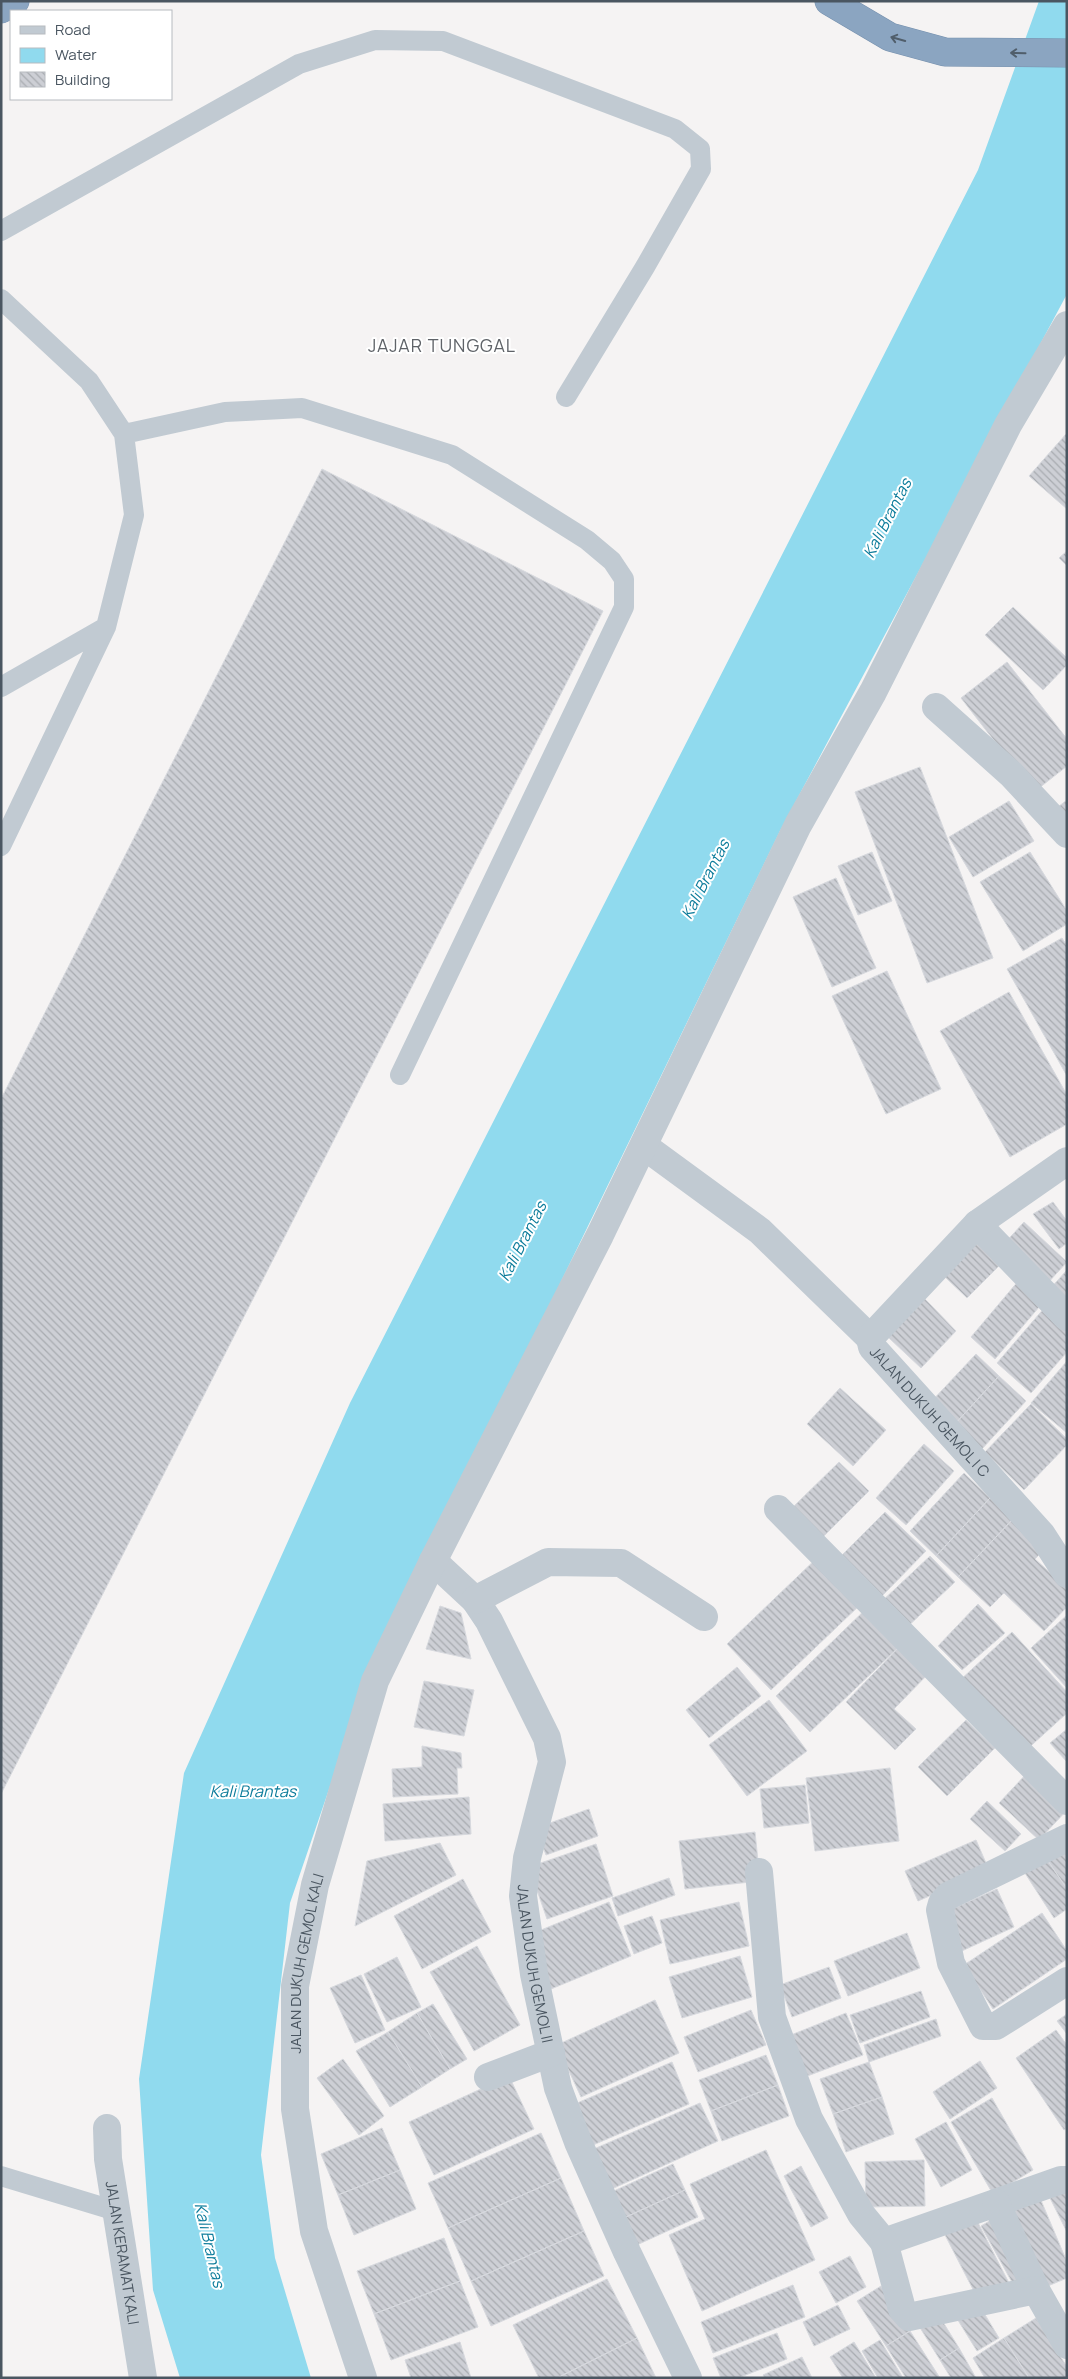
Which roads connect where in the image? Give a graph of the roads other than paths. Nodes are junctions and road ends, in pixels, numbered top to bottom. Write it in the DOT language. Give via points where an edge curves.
graph roads {
  1 [pos="15,1"];
  2 [pos="829,1"];
  3 [pos="1,9"];
  4 [pos="1067,53"];
  5 [pos="1,231"];
  6 [pos="1,299"];
  7 [pos="1067,325"];
  8 [pos="566,398"];
  9 [pos="124,434"];
  10 [pos="106,627"];
  11 [pos="1,687"];
  12 [pos="936,707"];
  13 [pos="1067,834"];
  14 [pos="1,846"];
  15 [pos="400,1075"];
  16 [pos="644,1146"];
  17 [pos="1067,1161"];
  18 [pos="977,1224"];
  19 [pos="1067,1317"];
  20 [pos="870,1338"];
  21 [pos="778,1509"];
  22 [pos="433,1561"];
  23 [pos="1067,1574"];
  24 [pos="475,1600"];
  25 [pos="704,1617"];
  26 [pos="1067,1801"];
  27 [pos="1067,1838"];
  28 [pos="760,1872"];
  29 [pos="1067,1981"];
  30 [pos="551,2053"];
  31 [pos="488,2078"];
  32 [pos="107,2128"];
  33 [pos="1,2176"];
  34 [pos="1067,2180"];
  35 [pos="996,2203"];
  36 [pos="116,2211"];
  37 [pos="884,2242"];
  38 [pos="1036,2290"];
  39 [pos="1067,2345"];
  40 [pos="143,2378"];
  41 [pos="363,2378"];
  42 [pos="688,2378"];
  1 -- 3 [label="highway"];
  4 -- 2 [label="highway, one-way" via="944,52 890,36"];
  5 -- 8 [label="lane" via="299,64 376,40 443,41 674,129 700,149 701,169"];
  6 -- 9 [label="lane" via="89,381"];
  7 -- 16 [label="street, JALAN DUKUH GEMOL KALI" via="1008,425 873,692 798,825"];
  9 -- 10 [label="lane" via="134,515"];
  9 -- 15 [label="lane" via="226,412 302,408 452,455 587,540 612,561 624,579 624,607"];
  10 -- 11 [label="lane"];
  10 -- 14 [label="lane"];
  12 -- 13 [label="street" via="1011,774"];
  16 -- 20 [label="street" via="760,1231"];
  16 -- 22 [label="street, JALAN DUKUH GEMOL KALI"];
  17 -- 18 [label="street, JALAN DUKUH GEMOL I C"];
  18 -- 19 [label="street"];
  18 -- 20 [label="street, JALAN DUKUH GEMOL I C"];
  20 -- 23 [label="street, JALAN DUKUH GEMOL I C" via="872,1348 1042,1535"];
  21 -- 26 [label="street"];
  22 -- 24 [label="street, JALAN DUKUH GEMOL II"];
  22 -- 41 [label="street, JALAN DUKUH GEMOL KALI" via="375,1681 315,1885 295,1986 295,2109 314,2231"];
  24 -- 25 [label="street" via="548,1562 621,1563"];
  24 -- 30 [label="street, JALAN DUKUH GEMOL II" via="489,1620 547,1738 552,1762 527,1858 523,1896 534,1974"];
  27 -- 29 [label="street" via="948,1896 940,1910 951,1963 984,2026 996,2026"];
  28 -- 37 [label="street" via="772,2017 809,2119 861,2214"];
  30 -- 31 [label="street"];
  30 -- 42 [label="street, JALAN DUKUH GEMOL II" via="558,2088 578,2142"];
  32 -- 36 [label="street, JALAN KERAMAT KALI"];
  33 -- 36 [label="lane"];
  34 -- 35 [label="street"];
  35 -- 37 [label="street"];
  35 -- 38 [label="street"];
  36 -- 40 [label="street, JALAN KERAMAT KALI"];
  37 -- 38 [label="street" via="902,2309 908,2317"];
  38 -- 39 [label="street"];
}
